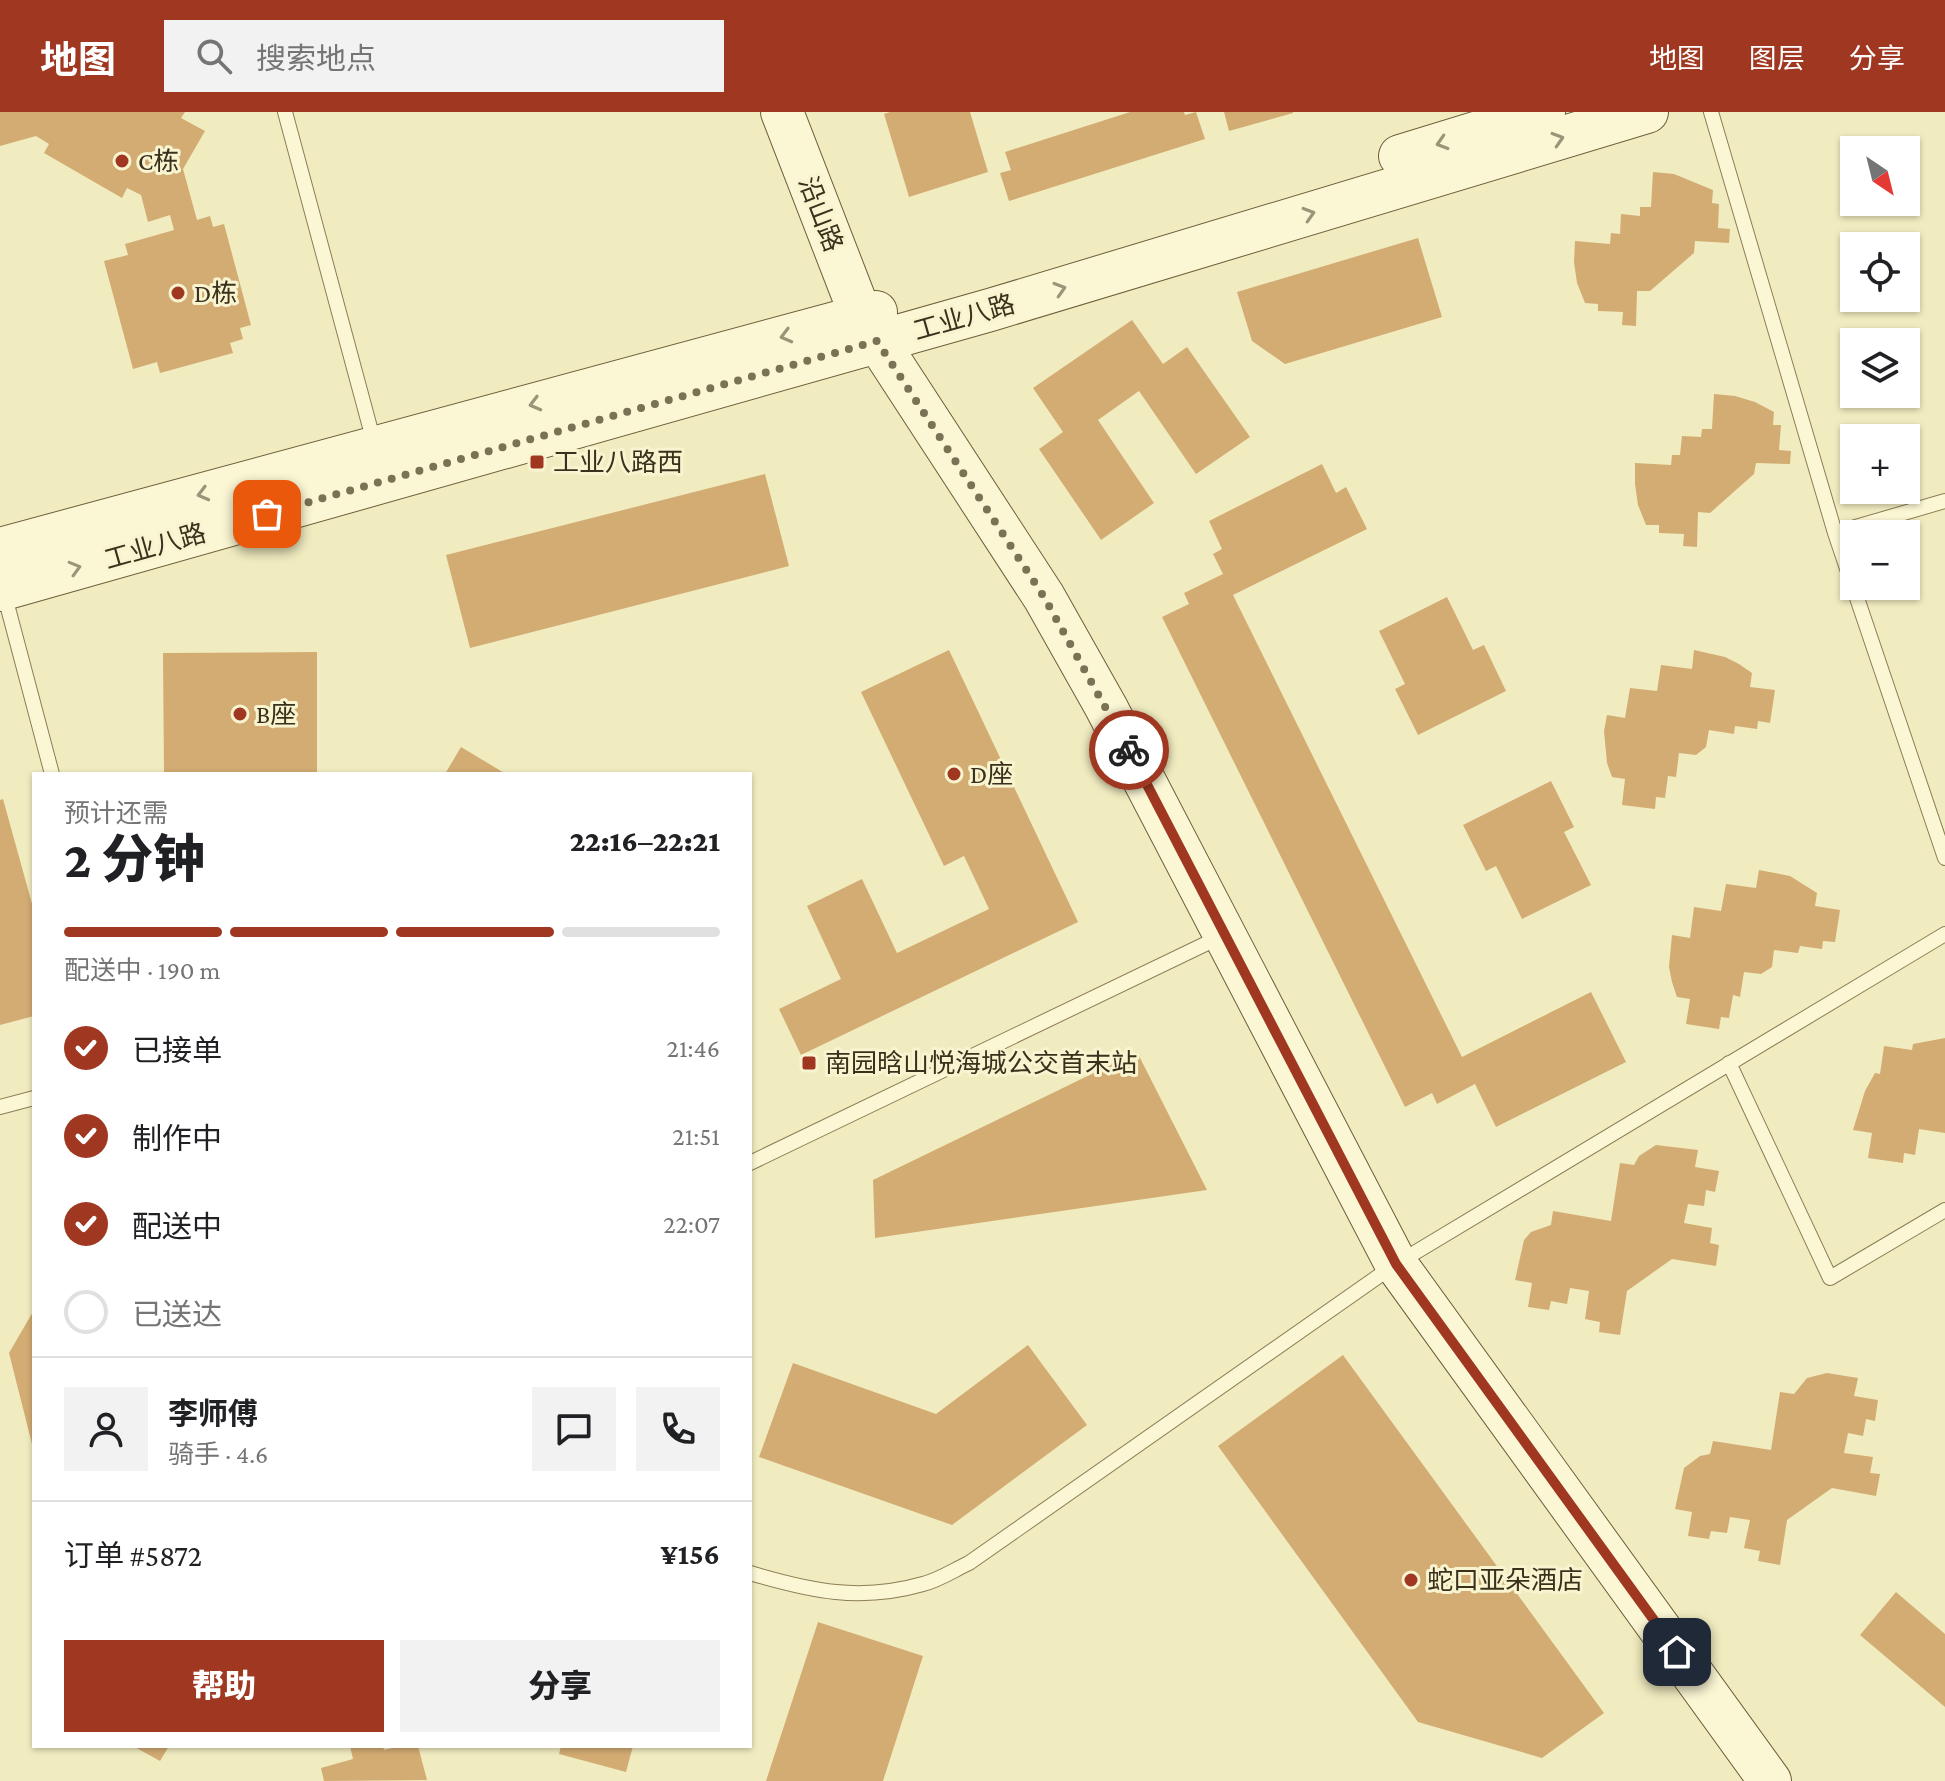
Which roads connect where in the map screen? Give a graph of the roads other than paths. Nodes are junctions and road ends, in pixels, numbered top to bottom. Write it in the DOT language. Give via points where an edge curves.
graph roads {
  1 [pos="285,112"];
  2 [pos="782,112"];
  3 [pos="1544,112"];
  4 [pos="1647,112"];
  5 [pos="1711,112"];
  6 [pos="869,329"];
  7 [pos="380,464"];
  8 [pos="1945,501"];
  9 [pos="1835,533"];
  10 [pos="1,576"];
  11 [pos="51,772"];
  12 [pos="1945,858"];
  13 [pos="1225,934"];
  14 [pos="1945,934"];
  15 [pos="1729,1063"];
  16 [pos="32,1099"];
  17 [pos="0,1107"];
  18 [pos="752,1162"];
  19 [pos="1945,1210"];
  20 [pos="1396,1264"];
  21 [pos="752,1574"];
  22 [pos="1770,1781"];
  1 -- 7 [label="lane"];
  2 -- 6 [label="street, 沿山路"];
  3 -- 6 [label="street, 工业八路, one-way" via="1006,276"];
  6 -- 4 [label="street, 工业八路, one-way"];
  5 -- 9 [label="lane"];
  6 -- 7 [label="street, 工业八路"];
  6 -- 13 [label="street, 沿山路" via="1044,597"];
  7 -- 10 [label="street, 工业八路"];
  8 -- 9 [label="lane"];
  9 -- 12 [label="lane"];
  10 -- 11 [label="lane"];
  13 -- 18 [label="lane"];
  13 -- 20 [label="street, 沿山路"];
  14 -- 15 [label="lane"];
  15 -- 19 [label="lane" via="1830,1278"];
  15 -- 20 [label="lane"];
  16 -- 17 [label="lane"];
  20 -- 21 [label="lane" via="969,1563 926,1583 879,1593 835,1594"];
  20 -- 22 [label="street, 沿山路"];
}
